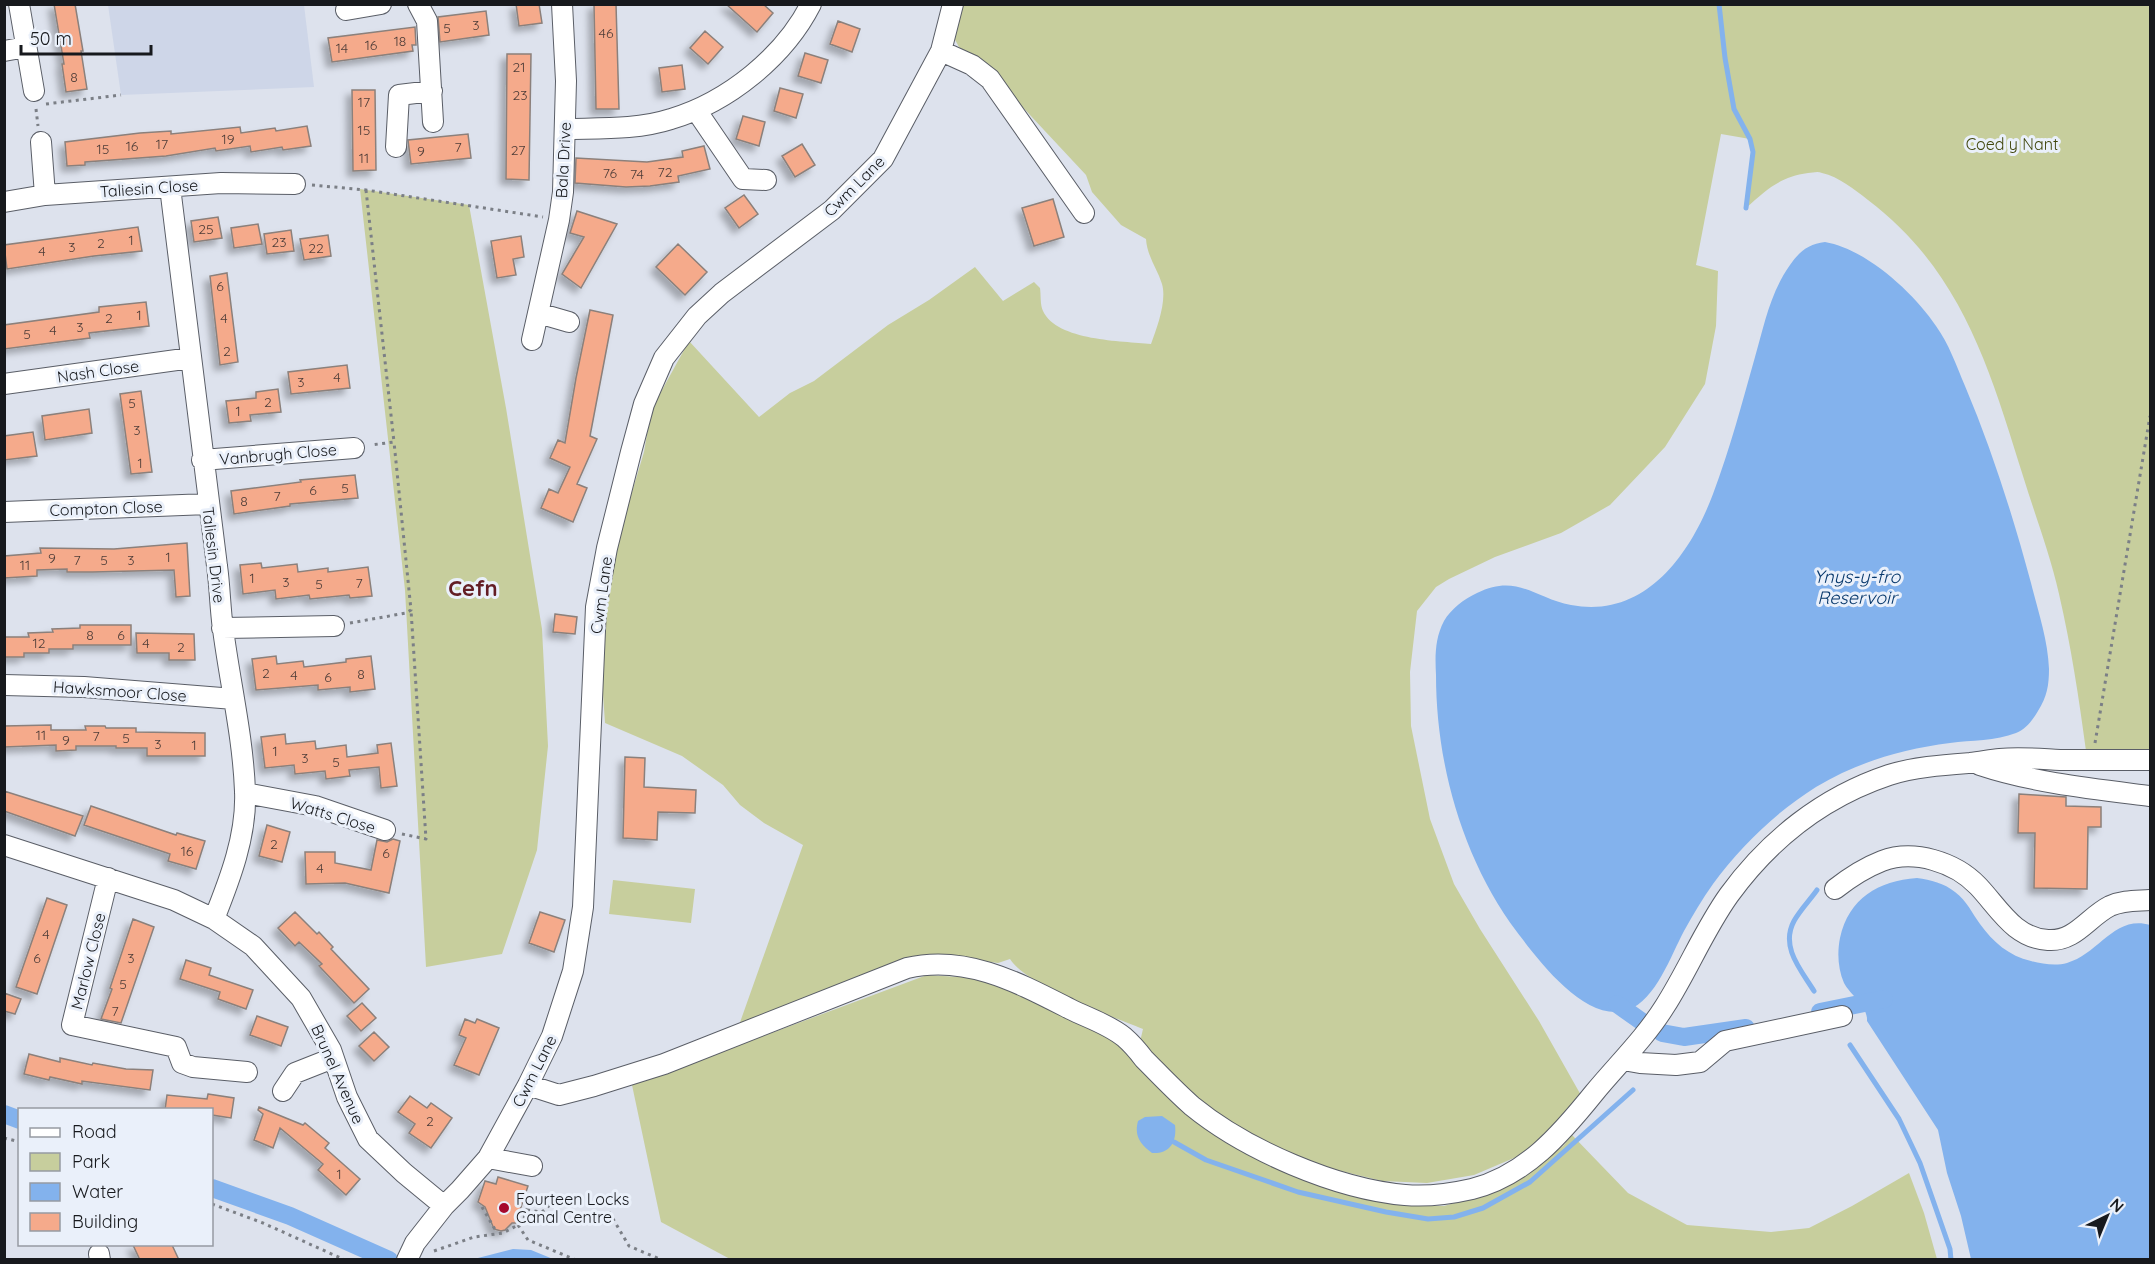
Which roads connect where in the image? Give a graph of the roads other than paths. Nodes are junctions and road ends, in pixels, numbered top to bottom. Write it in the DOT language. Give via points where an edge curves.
graph roads {
  1 [pos="20,4"];
  2 [pos="418,4"];
  3 [pos="562,4"];
  4 [pos="811,4"];
  5 [pos="953,4"];
  6 [pos="380,5"];
  7 [pos="346,10"];
  8 [pos="26,47"];
  9 [pos="4,51"];
  10 [pos="941,51"];
  11 [pos="33,91"];
  12 [pos="432,91"];
  13 [pos="696,110"];
  14 [pos="433,122"];
  15 [pos="565,129"];
  16 [pos="41,142"];
  17 [pos="396,147"];
  18 [pos="766,180"];
  19 [pos="295,183"];
  20 [pos="170,187"];
  21 [pos="45,195"];
  22 [pos="4,202"];
  23 [pos="1084,213"];
  24 [pos="538,313"];
  25 [pos="569,322"];
  26 [pos="532,340"];
  27 [pos="191,358"];
  28 [pos="4,384"];
  29 [pos="354,448"];
  30 [pos="202,460"];
  31 [pos="208,504"];
  32 [pos="4,512"];
  33 [pos="334,626"];
  34 [pos="222,628"];
  35 [pos="4,685"];
  36 [pos="234,699"];
  37 [pos="2151,760"];
  38 [pos="1972,763"];
  39 [pos="245,793"];
  40 [pos="2151,796"];
  41 [pos="385,831"];
  42 [pos="4,845"];
  43 [pos="108,878"];
  44 [pos="1835,889"];
  45 [pos="2151,900"];
  46 [pos="214,919"];
  47 [pos="1842,1016"];
  48 [pos="1117,1033"];
  49 [pos="1142,1037"];
  50 [pos="333,1058"];
  51 [pos="1623,1060"];
  52 [pos="247,1072"];
  53 [pos="528,1085"];
  54 [pos="283,1091"];
  55 [pos="488,1158"];
  56 [pos="532,1166"];
  57 [pos="444,1206"];
  58 [pos="416,1252"];
  1 -- 8 [label="street"];
  2 -- 12 [label="street" via="427,21"];
  3 -- 15 [label="street, Bala Drive"];
  4 -- 13 [label="street" via="801,25 748,78"];
  5 -- 10 [label="street, Cwm Lane"];
  6 -- 7 [label="street"];
  8 -- 9 [label="street"];
  8 -- 11 [label="street"];
  10 -- 23 [label="street" via="972,64 990,79"];
  10 -- 53 [label="street, Cwm Lane" via="884,159 832,210 697,316 664,358 644,404 596,607 583,907 573,971 552,1036"];
  12 -- 14 [label="street"];
  12 -- 17 [label="street" via="399,96"];
  13 -- 15 [label="street" via="670,120 624,128"];
  13 -- 18 [label="street" via="743,179"];
  15 -- 24 [label="street, Bala Drive" via="559,220"];
  16 -- 21 [label="street"];
  19 -- 20 [label="street, Taliesin Close"];
  20 -- 21 [label="street, Taliesin Close"];
  20 -- 27 [label="street, Taliesin Drive"];
  21 -- 22 [label="street, Taliesin Close"];
  24 -- 25 [label="street"];
  24 -- 26 [label="street, Bala Drive"];
  27 -- 28 [label="street, Nash Close"];
  27 -- 30 [label="street, Taliesin Drive"];
  29 -- 30 [label="street, Vanbrugh Close"];
  30 -- 31 [label="street, Taliesin Drive"];
  31 -- 32 [label="street, Compton Close"];
  31 -- 34 [label="street, Taliesin Drive"];
  33 -- 34 [label="street"];
  34 -- 36 [label="street, Taliesin Drive"];
  35 -- 36 [label="street, Hawksmoor Close"];
  36 -- 39 [label="street, Taliesin Drive"];
  37 -- 38 [label="street" via="2003,759"];
  38 -- 40 [label="street" via="2045,780"];
  38 -- 51 [label="street" via="1892,774 1857,787 1795,825 1772,845 1728,897 1664,1008"];
  39 -- 41 [label="street, Watts Close" via="315,806"];
  39 -- 46 [label="street, Taliesin Drive" via="233,870"];
  42 -- 43 [label="street, Brunel Avenue"];
  43 -- 46 [label="street, Brunel Avenue" via="174,900"];
  43 -- 52 [label="street, Marlow Close" via="72,1025 176,1047 182,1063 193,1067"];
  44 -- 45 [label="street" via="1884,860 1929,859 1947,864 1976,884 2016,929 2048,940 2064,939 2109,907"];
  46 -- 50 [label="street, Brunel Avenue" via="253,946 301,998"];
  47 -- 51 [label="street" via="1725,1041 1700,1062 1676,1065"];
  48 -- 49 [label="street"];
  48 -- 51 [label="street" via="1196,1109 1249,1143 1340,1181 1408,1196 1445,1195 1477,1188 1527,1164"];
  48 -- 53 [label="street" via="1102,1023 1049,1003 1007,967 921,965 664,1064 594,1086 559,1095"];
  50 -- 54 [label="street" via="295,1073"];
  50 -- 57 [label="street, Brunel Avenue" via="346,1097 368,1138"];
  53 -- 55 [label="street, Cwm Lane"];
  55 -- 56 [label="street"];
  55 -- 57 [label="street, Cwm Lane"];
  57 -- 58 [label="street, Cwm Lane"];
}
